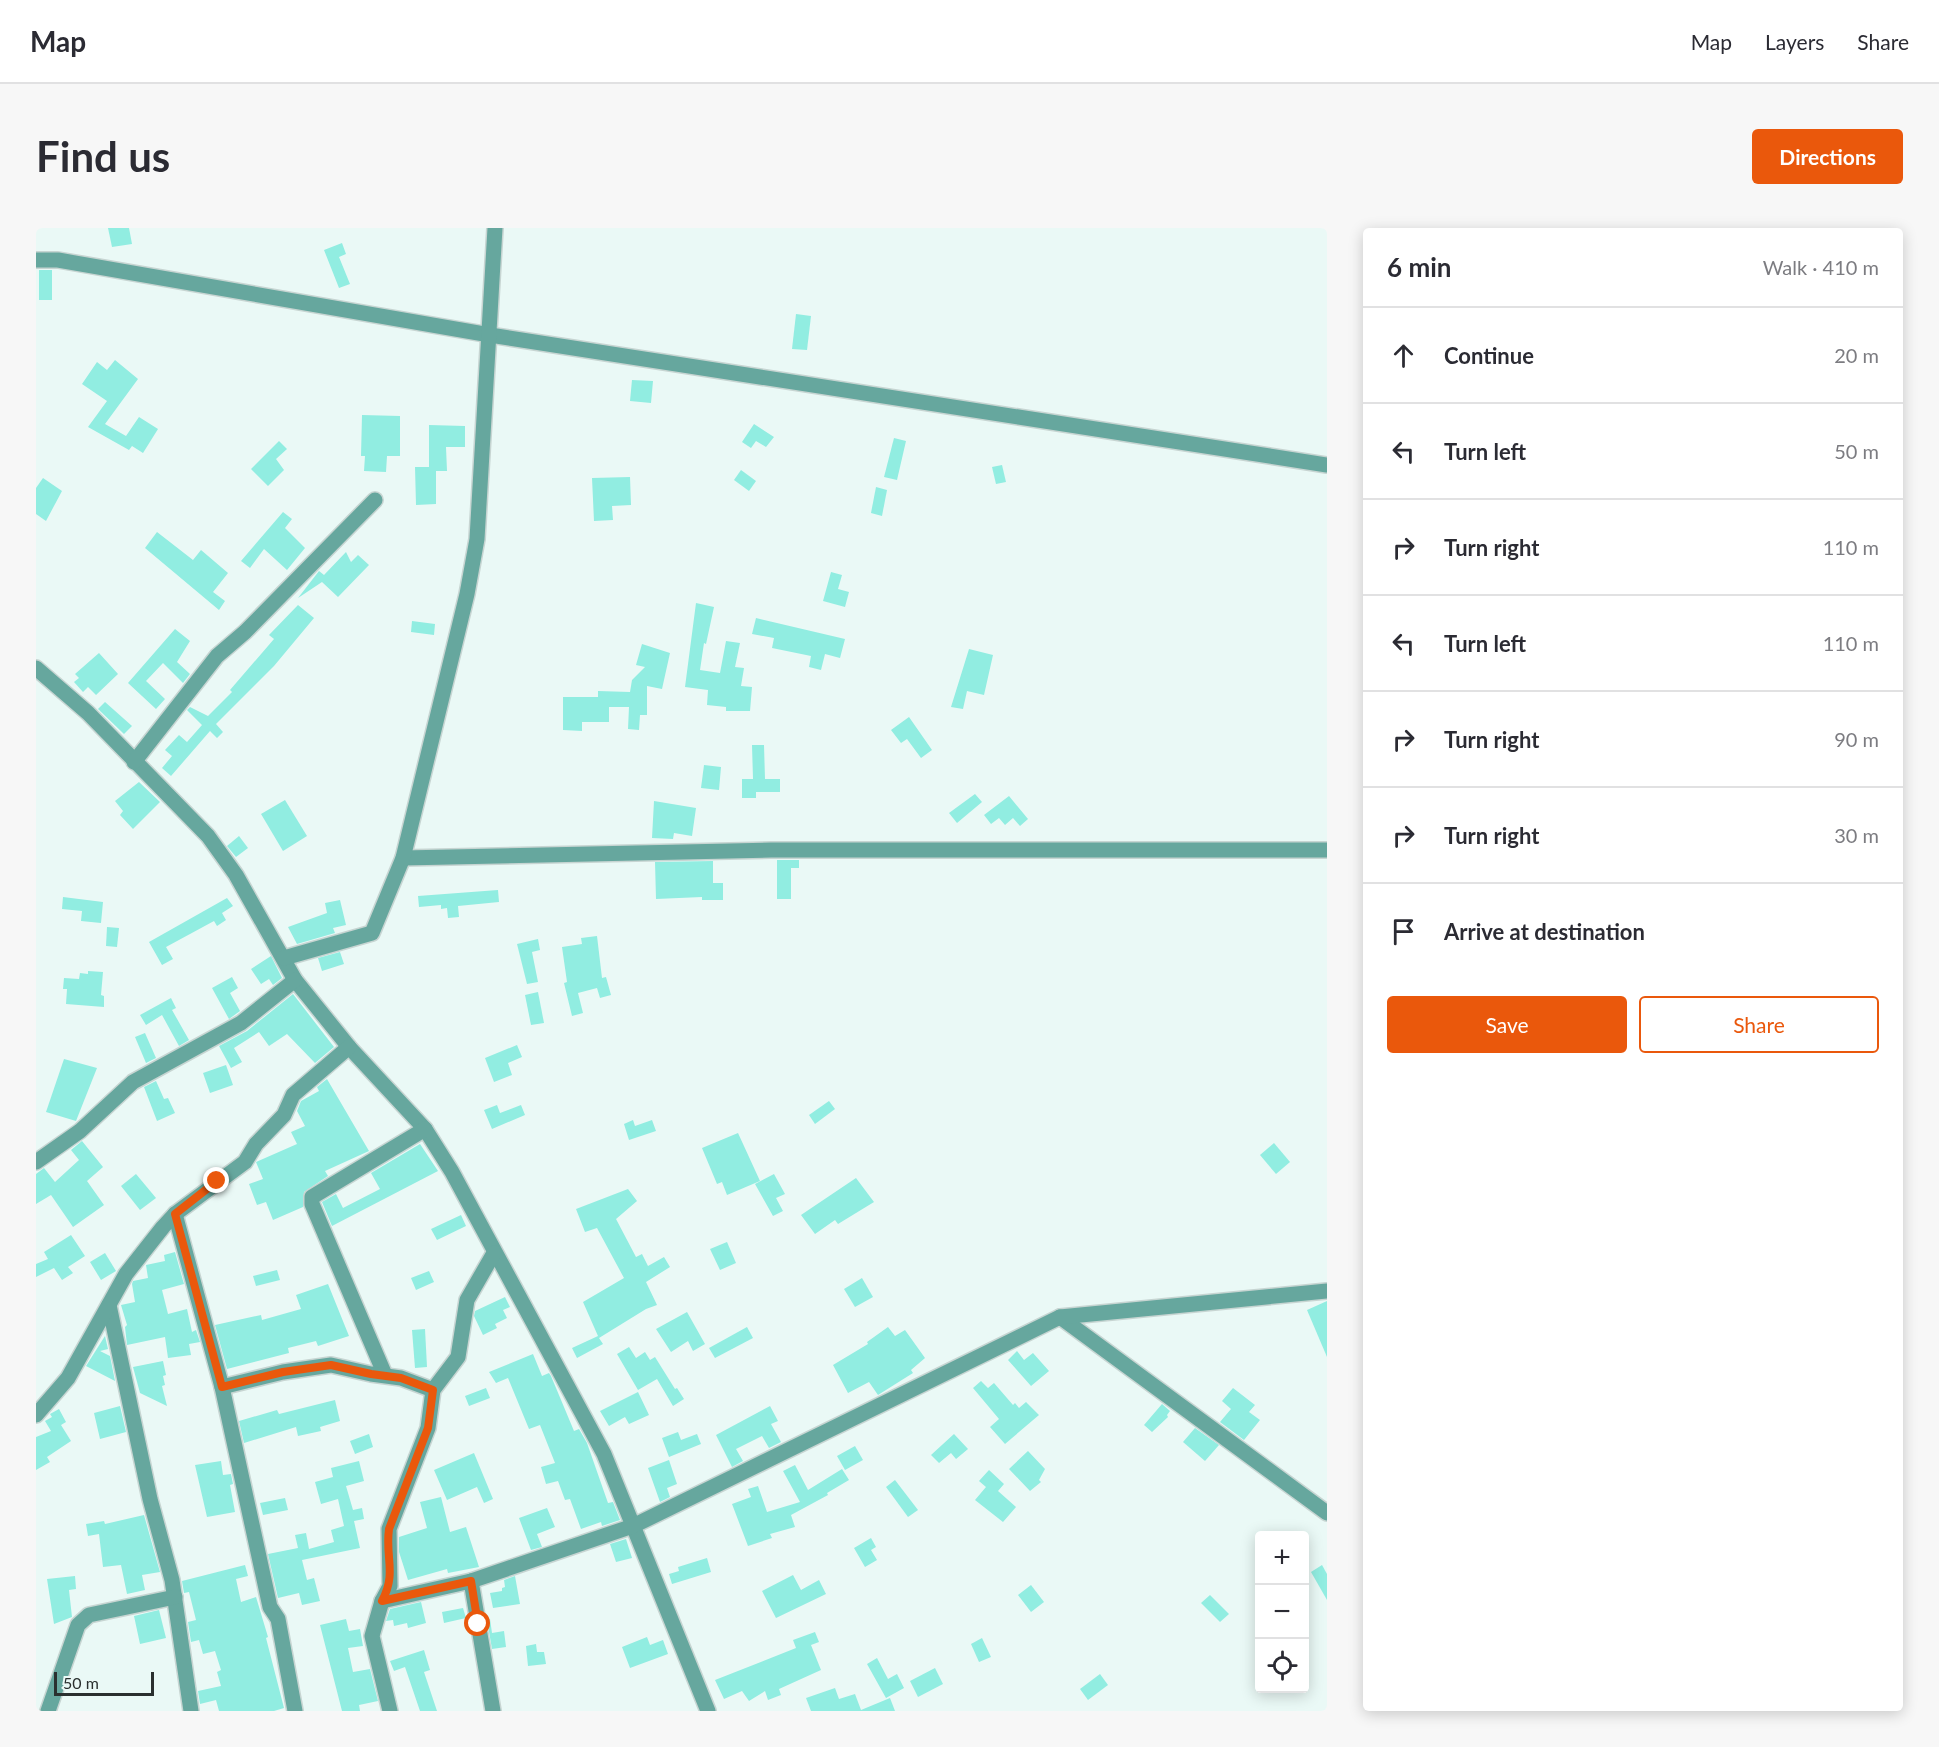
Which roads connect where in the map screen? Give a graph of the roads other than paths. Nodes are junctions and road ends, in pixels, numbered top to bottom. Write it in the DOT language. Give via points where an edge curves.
graph roads {
  1 [pos="495,228"];
  2 [pos="36,260"];
  3 [pos="490,335"];
  4 [pos="1327,465"];
  5 [pos="375,500"];
  6 [pos="36,668"];
  7 [pos="134,762"];
  8 [pos="1327,850"];
  9 [pos="403,858"];
  10 [pos="284,958"];
  11 [pos="295,980"];
  12 [pos="350,1047"];
  13 [pos="425,1129"];
  14 [pos="36,1162"];
  15 [pos="175,1214"];
  16 [pos="494,1253"];
  17 [pos="1327,1291"];
  18 [pos="109,1305"];
  19 [pos="1060,1317"];
  20 [pos="385,1375"];
  21 [pos="222,1387"];
  22 [pos="433,1390"];
  23 [pos="36,1415"];
  24 [pos="1327,1513"];
  25 [pos="633,1526"];
  26 [pos="471,1581"];
  27 [pos="175,1596"];
  28 [pos="382,1601"];
  29 [pos="48,1711"];
  30 [pos="191,1711"];
  31 [pos="295,1711"];
  32 [pos="390,1711"];
  33 [pos="493,1711"];
  34 [pos="708,1711"];
  1 -- 3 [label="street"];
  2 -- 3 [label="street" via="58,260"];
  3 -- 4 [label="street"];
  3 -- 9 [label="street" via="477,539"];
  5 -- 7 [label="street" via="217,656"];
  6 -- 7 [label="street"];
  7 -- 10 [label="street" via="208,836 236,874"];
  8 -- 9 [label="street" via="771,850"];
  9 -- 10 [label="street" via="372,933"];
  10 -- 11 [label="street"];
  11 -- 12 [label="street"];
  11 -- 14 [label="street" via="241,1023 133,1082 80,1131"];
  12 -- 13 [label="street"];
  12 -- 15 [label="street" via="293,1095 284,1115 244,1162"];
  13 -- 16 [label="street"];
  13 -- 20 [label="street" via="312,1197"];
  15 -- 18 [label="street" via="126,1274"];
  15 -- 21 [label="street"];
  16 -- 22 [label="street" via="467,1300 458,1357"];
  16 -- 25 [label="street" via="594,1434"];
  17 -- 19 [label="street"];
  18 -- 23 [label="street" via="68,1377"];
  18 -- 27 [label="street"];
  19 -- 24 [label="street"];
  19 -- 25 [label="street"];
  20 -- 21 [label="street" via="331,1365"];
  20 -- 22 [label="street"];
  21 -- 31 [label="street" via="270,1607 278,1619"];
  22 -- 28 [label="street" via="428,1428 389,1529 391,1577"];
  25 -- 26 [label="street"];
  25 -- 34 [label="street"];
  26 -- 28 [label="street"];
  26 -- 33 [label="street"];
  27 -- 29 [label="street" via="89,1615 78,1625"];
  27 -- 30 [label="street"];
  28 -- 32 [label="street" via="372,1636"];
}
